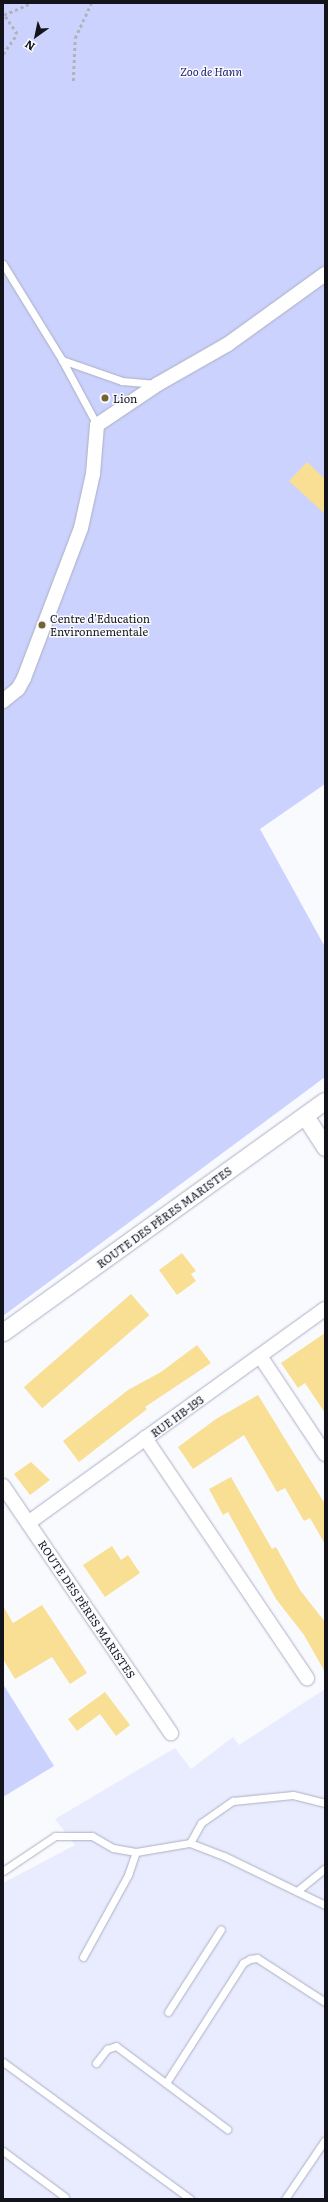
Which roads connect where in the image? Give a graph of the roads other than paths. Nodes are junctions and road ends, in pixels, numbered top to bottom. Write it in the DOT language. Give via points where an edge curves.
graph roads {
  1 [pos="3,264"];
  2 [pos="325,274"];
  3 [pos="62,360"];
  4 [pos="158,384"];
  5 [pos="97,425"];
  6 [pos="3,701"];
  7 [pos="325,1102"];
  8 [pos="305,1116"];
  9 [pos="325,1146"];
  10 [pos="325,1309"];
  11 [pos="3,1332"];
  12 [pos="260,1356"];
  13 [pos="145,1438"];
  14 [pos="325,1454"];
  15 [pos="3,1486"];
  16 [pos="28,1522"];
  17 [pos="307,1678"];
  18 [pos="171,1733"];
  19 [pos="325,1803"];
  20 [pos="190,1843"];
  21 [pos="136,1852"];
  22 [pos="325,1868"];
  23 [pos="3,1871"];
  24 [pos="296,1891"];
  25 [pos="325,1905"];
  26 [pos="221,1929"];
  27 [pos="83,1957"];
  28 [pos="325,2002"];
  29 [pos="168,2012"];
  30 [pos="3,2062"];
  31 [pos="96,2063"];
  32 [pos="166,2083"];
  33 [pos="227,2129"];
  34 [pos="325,2140"];
  35 [pos="3,2151"];
  36 [pos="65,2196"];
  37 [pos="190,2199"];
  38 [pos="285,2199"];
  1 -- 3 [label="lane"];
  2 -- 4 [label="street" via="228,344"];
  3 -- 4 [label="lane" via="122,381"];
  3 -- 5 [label="lane"];
  4 -- 5 [label="street"];
  5 -- 6 [label="street" via="93,474 81,528 24,678 18,689"];
  7 -- 8 [label="street, ROUTE DES PÈRES MARISTES"];
  8 -- 9 [label="street"];
  8 -- 11 [label="street, ROUTE DES PÈRES MARISTES"];
  10 -- 12 [label="street, RUE HB-193"];
  12 -- 13 [label="street, RUE HB-193"];
  12 -- 14 [label="street"];
  13 -- 16 [label="street, RUE HB-193"];
  13 -- 17 [label="street"];
  15 -- 16 [label="street, ROUTE DES PÈRES MARISTES"];
  16 -- 18 [label="street, ROUTE DES PÈRES MARISTES"];
  19 -- 20 [label="lane" via="293,1795 233,1801 201,1823"];
  20 -- 21 [label="lane"];
  20 -- 24 [label="lane" via="224,1856"];
  21 -- 23 [label="lane" via="113,1848 92,1836 55,1836"];
  21 -- 27 [label="lane" via="128,1875"];
  22 -- 24 [label="lane"];
  24 -- 25 [label="lane"];
  26 -- 29 [label="lane"];
  28 -- 32 [label="lane" via="257,1958 250,1959 243,1963"];
  30 -- 37 [label="lane"];
  31 -- 32 [label="lane" via="107,2049 116,2046"];
  32 -- 33 [label="lane"];
  34 -- 38 [label="lane"];
  35 -- 36 [label="lane"];
}
